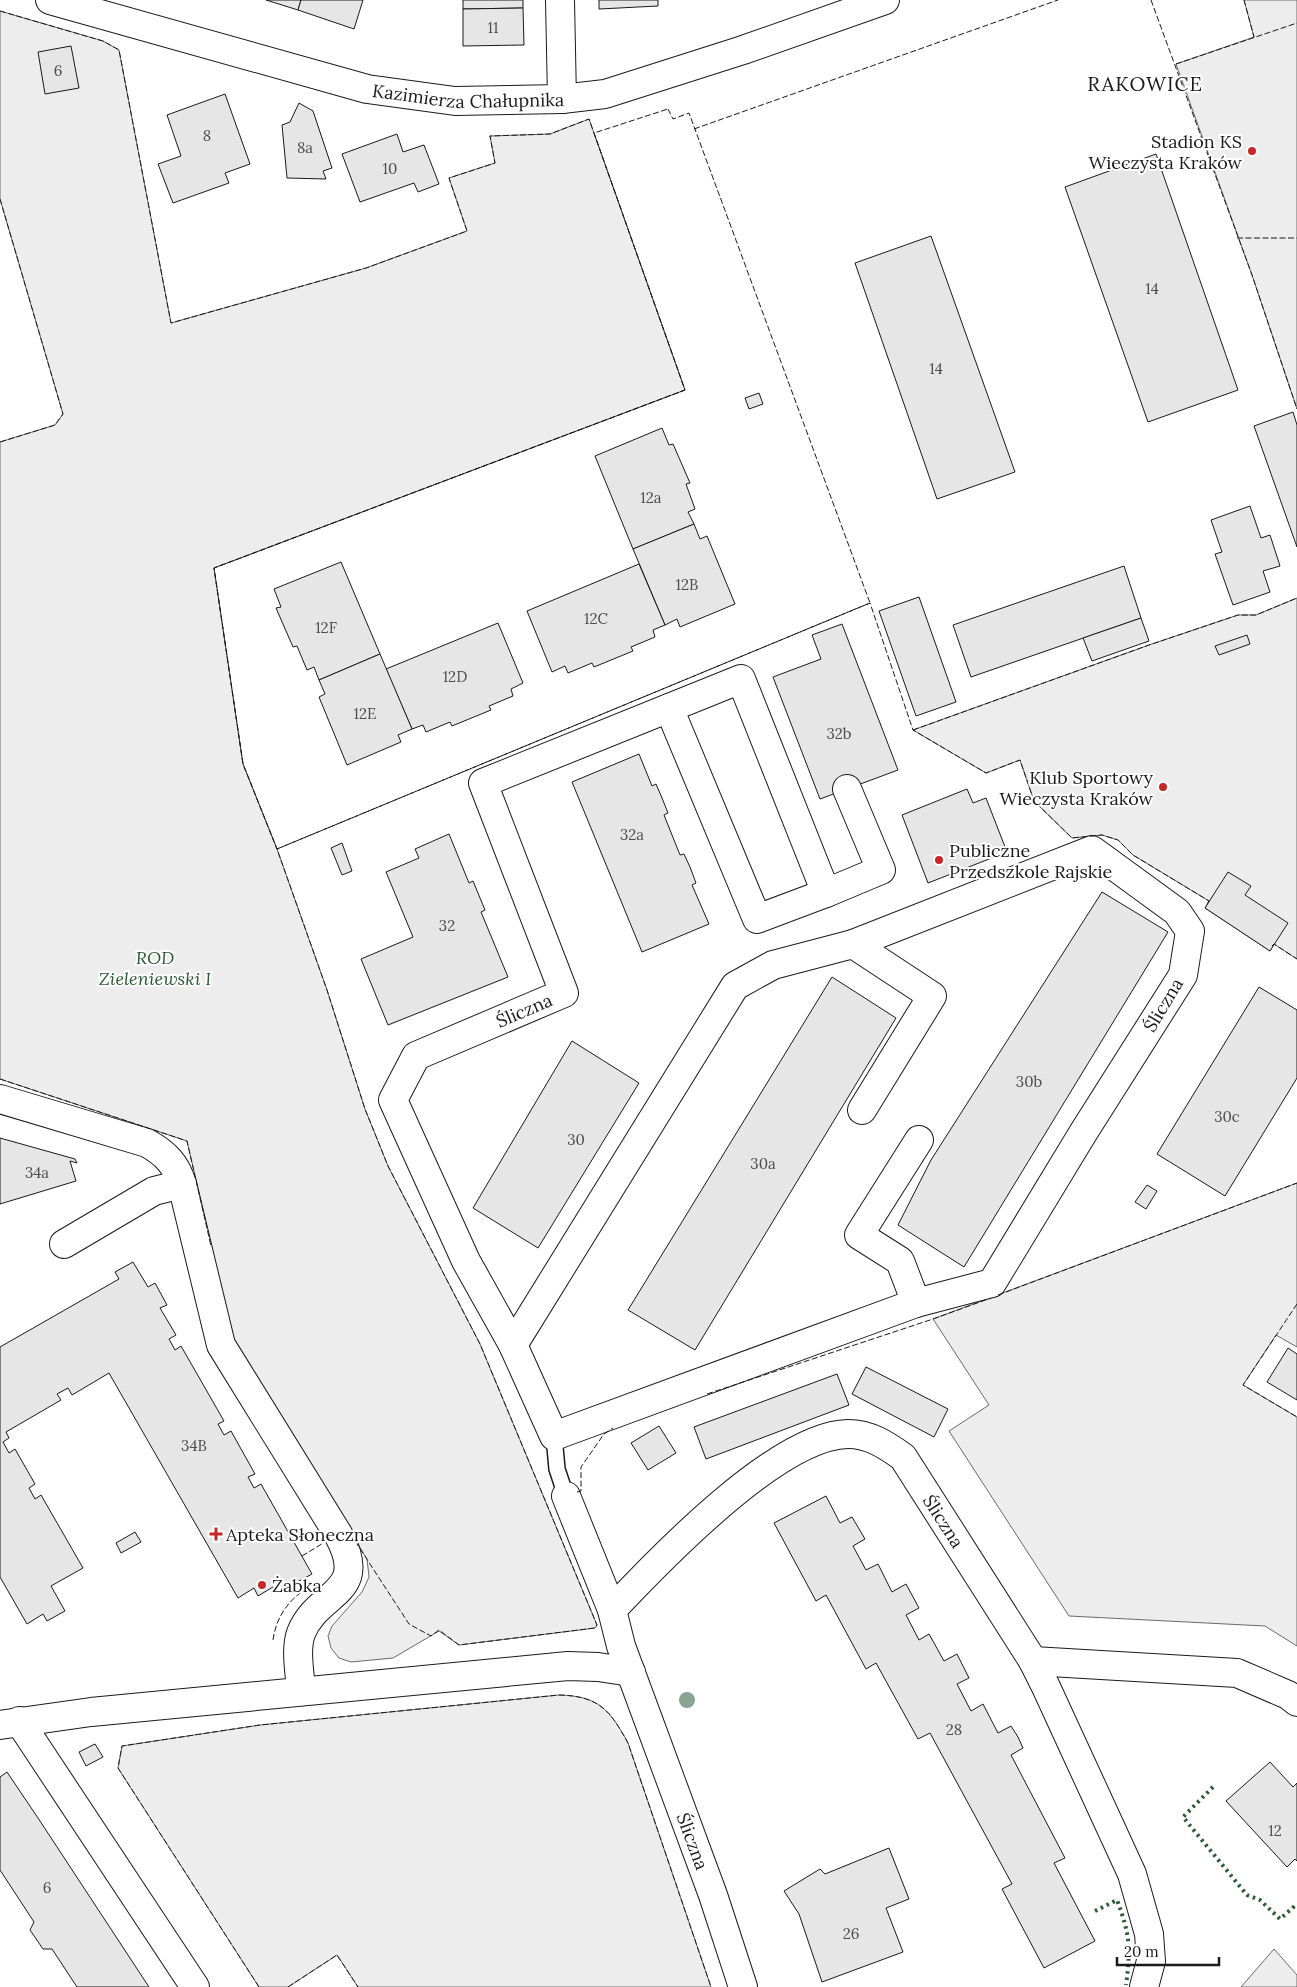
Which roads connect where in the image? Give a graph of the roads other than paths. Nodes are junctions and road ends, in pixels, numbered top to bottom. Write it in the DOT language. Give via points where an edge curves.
graph roads {
  1 [pos="50,0"];
  2 [pos="560,0"];
  3 [pos="885,0"];
  4 [pos="84,5"];
  5 [pos="562,99"];
  6 [pos="669,708"];
  7 [pos="847,789"];
  8 [pos="826,893"];
  9 [pos="853,944"];
  10 [pos="0,1099"];
  11 [pos="862,1110"];
  12 [pos="919,1140"];
  13 [pos="182,1184"];
  14 [pos="64,1244"];
  15 [pos="916,1303"];
  16 [pos="513,1345"];
  17 [pos="554,1436"];
  18 [pos="566,1496"];
  19 [pos="612,1610"];
  20 [pos="1033,1661"];
  21 [pos="631,1672"];
  22 [pos="301,1691"];
  23 [pos="1297,1702"];
  24 [pos="10,1723"];
  25 [pos="195,1987"];
  26 [pos="743,1987"];
  27 [pos="1144,1987"];
  1 -- 4 [label="street, Kazimierza Chałupnika"];
  2 -- 5 [label="street"];
  3 -- 5 [label="street, Kazimierza Chałupnika" via="605,94"];
  4 -- 5 [label="street, Kazimierza Chałupnika" via="367,89 454,101"];
  6 -- 8 [label="street" via="757,919"];
  6 -- 8 [label="street, Śliczna" via="741,680"];
  6 -- 16 [label="street, Śliczna" via="483,783 564,993 416,1056 393,1100 466,1261"];
  7 -- 8 [label="street" via="881,870"];
  9 -- 11 [label="street" via="932,996"];
  9 -- 15 [label="street, Śliczna" via="1092,850 1177,912 1190,931 1182,975 992,1284"];
  9 -- 16 [label="street, Śliczna" via="773,965 735,986"];
  10 -- 13 [label="street" via="147,1143 167,1156 178,1170"];
  12 -- 15 [label="street" via="859,1235 900,1261"];
  13 -- 14 [label="street" via="154,1191"];
  13 -- 22 [label="street" via="221,1345 338,1534 349,1562 342,1588 307,1621 298,1642"];
  15 -- 17 [label="street, Śliczna"];
  16 -- 17 [label="street, Śliczna"];
  17 -- 18 [label="lane, Śliczna" via="557,1469"];
  18 -- 19 [label="street, Śliczna"];
  19 -- 20 [label="street, Śliczna" via="657,1562 735,1492 777,1462 819,1439 849,1434 881,1441 903,1457"];
  19 -- 21 [label="street, Śliczna"];
  20 -- 23 [label="street" via="1236,1673"];
  20 -- 27 [label="street, Śliczna" via="1132,1874 1149,1934 1151,1961"];
  21 -- 22 [label="street" via="568,1666"];
  21 -- 26 [label="street, Śliczna" via="713,1895"];
  22 -- 24 [label="street"];
  24 -- 25 [label="street"];
}
